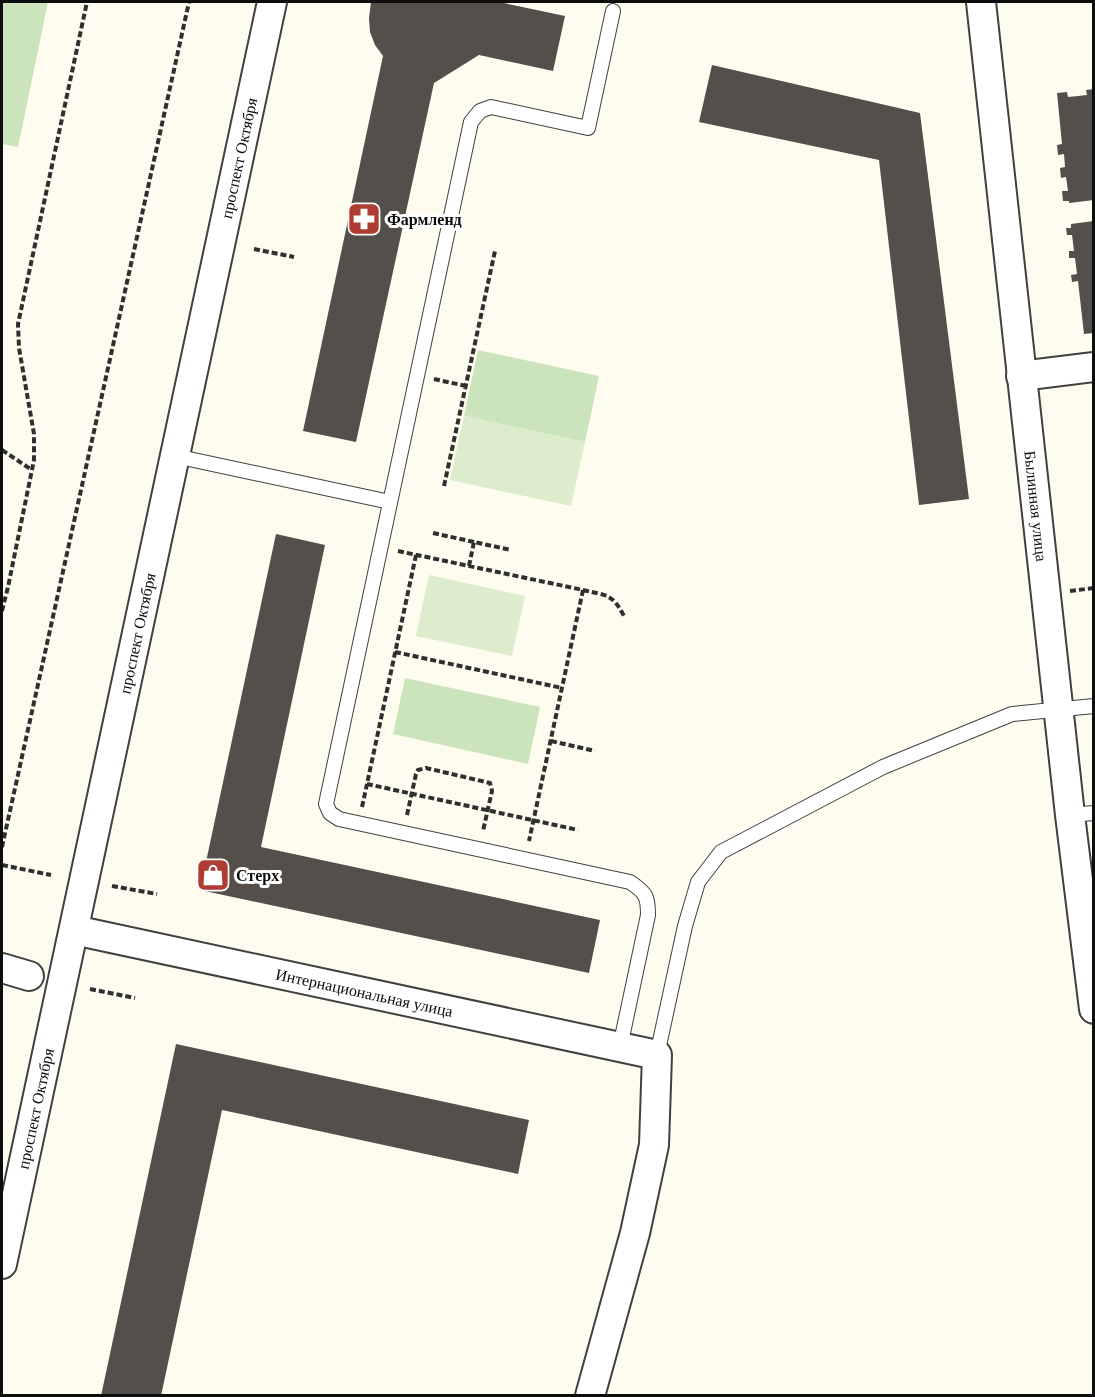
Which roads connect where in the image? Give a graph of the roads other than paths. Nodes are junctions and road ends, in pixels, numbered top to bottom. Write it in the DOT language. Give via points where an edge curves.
graph roads {
  1 [pos="272,2"];
  2 [pos="969,2"];
  3 [pos="981,2"];
  4 [pos="613,11"];
  5 [pos="1094,367"];
  6 [pos="1021,376"];
  7 [pos="175,456"];
  8 [pos="390,502"];
  9 [pos="1094,706"];
  10 [pos="1059,710"];
  11 [pos="1082,814"];
  12 [pos="74,930"];
  13 [pos="2,968"];
  14 [pos="29,976"];
  15 [pos="1094,1009"];
  16 [pos="620,1047"];
  17 [pos="657,1055"];
  18 [pos="2,1264"];
  19 [pos="590,1395"];
  1 -- 7 [label="street, проспект Октября"];
  2 -- 3 [label="street"];
  3 -- 6 [label="street, Былинная улица"];
  4 -- 8 [label="lane" via="588,128 491,107 480,111 471,122"];
  5 -- 6 [label="street"];
  6 -- 10 [label="street, Былинная улица"];
  7 -- 8 [label="lane"];
  7 -- 12 [label="street, проспект Октября"];
  8 -- 16 [label="lane" via="326,804 339,819 630,882 643,891 648,915"];
  9 -- 10 [label="lane"];
  10 -- 11 [label="street, Былинная улица"];
  10 -- 17 [label="lane" via="1012,714 883,767 721,852 698,882"];
  11 -- 15 [label="street, Былинная улица"];
  12 -- 16 [label="street, Интернациональная улица"];
  12 -- 18 [label="street, проспект Октября"];
  13 -- 14 [label="street"];
  16 -- 17 [label="street, Интернациональная улица"];
  17 -- 19 [label="street" via="654,1145 635,1233"];
}
